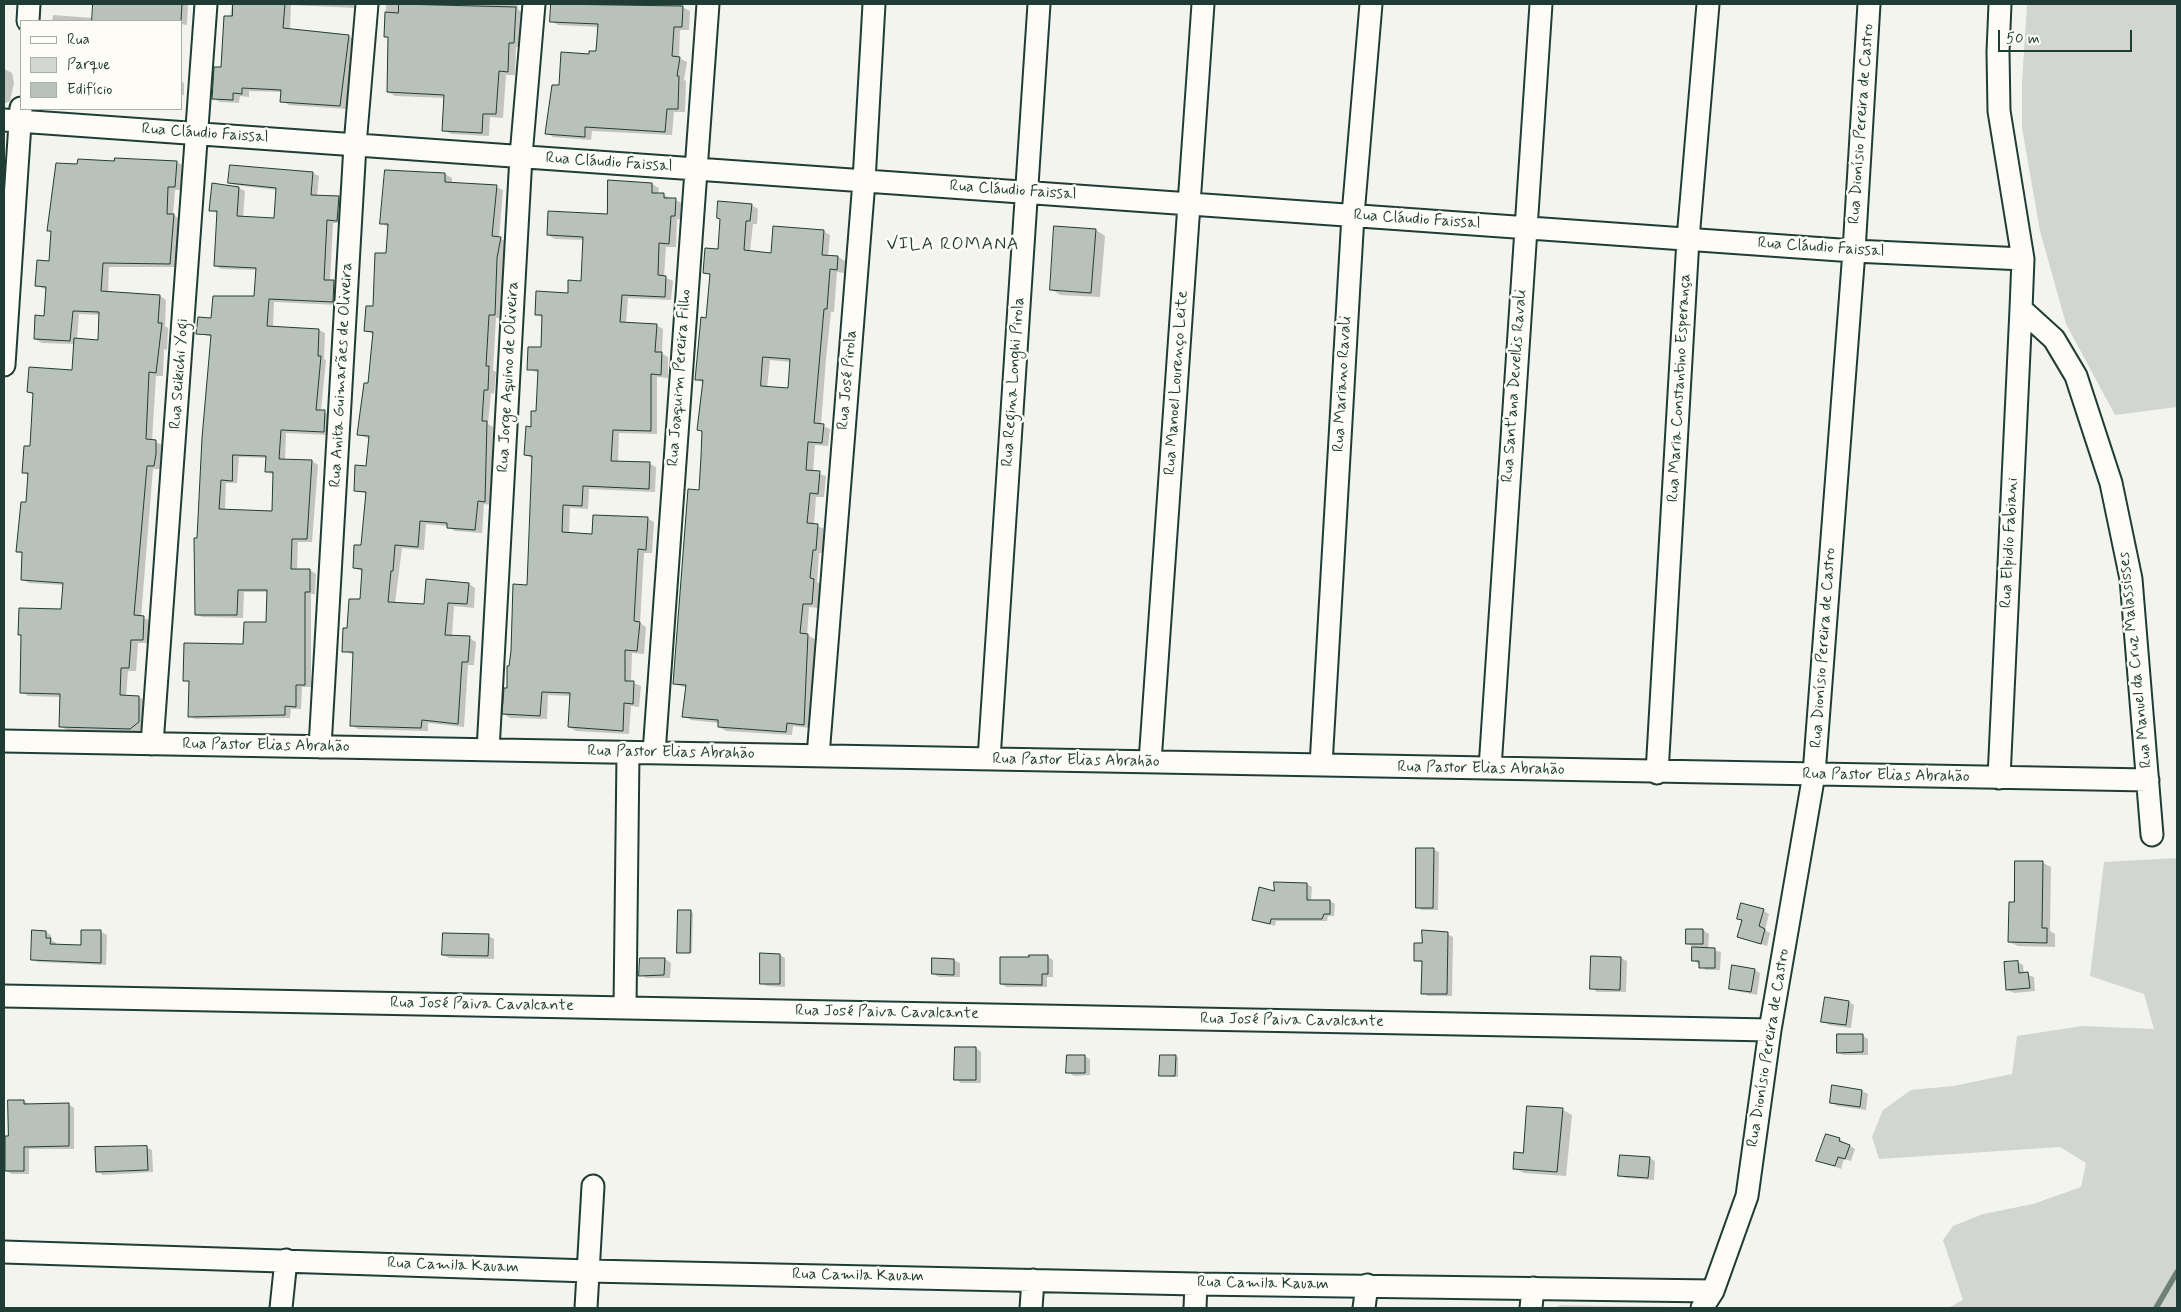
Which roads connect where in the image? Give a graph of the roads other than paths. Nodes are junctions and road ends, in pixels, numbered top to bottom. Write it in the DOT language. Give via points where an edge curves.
graph roads {
  1 [pos="29,4"];
  2 [pos="206,4"];
  3 [pos="367,4"];
  4 [pos="534,4"];
  5 [pos="708,4"];
  6 [pos="874,4"];
  7 [pos="1039,4"];
  8 [pos="1203,4"];
  9 [pos="1371,4"];
  10 [pos="1541,4"];
  11 [pos="1708,4"];
  12 [pos="1870,4"];
  13 [pos="2000,4"];
  14 [pos="28,20"];
  15 [pos="15,116"];
  16 [pos="197,134"];
  17 [pos="355,145"];
  18 [pos="521,156"];
  19 [pos="695,168"];
  20 [pos="864,181"];
  21 [pos="1027,192"];
  22 [pos="1190,204"];
  23 [pos="1353,215"];
  24 [pos="1525,228"];
  25 [pos="1688,239"];
  26 [pos="1854,251"];
  27 [pos="2023,259"];
  28 [pos="2021,308"];
  29 [pos="4,365"];
  30 [pos="4,741"];
  31 [pos="152,744"];
  32 [pos="320,747"];
  33 [pos="488,750"];
  34 [pos="628,753"];
  35 [pos="654,753"];
  36 [pos="818,756"];
  37 [pos="989,759"];
  38 [pos="1150,762"];
  39 [pos="1321,765"];
  40 [pos="1490,768"];
  41 [pos="1657,773"];
  42 [pos="1814,774"];
  43 [pos="1999,778"];
  44 [pos="2148,780"];
  45 [pos="2152,835"];
  46 [pos="4,996"];
  47 [pos="625,1008"];
  48 [pos="1770,1030"];
  49 [pos="593,1186"];
  50 [pos="4,1252"];
  51 [pos="286,1260"];
  52 [pos="589,1271"];
  53 [pos="1033,1280"];
  54 [pos="1196,1284"];
  55 [pos="1367,1285"];
  56 [pos="1532,1298"];
  57 [pos="1708,1300"];
  58 [pos="281,1308"];
  59 [pos="586,1308"];
  60 [pos="1031,1308"];
  61 [pos="1195,1308"];
  62 [pos="1364,1308"];
  1 -- 14 [label="street"];
  2 -- 16 [label="street, Rua Seikichi Yogi"];
  3 -- 17 [label="street, Rua Anita Guimarães de Oliveira"];
  4 -- 18 [label="street, Rua Jorge Aquino de Oliveira"];
  5 -- 19 [label="street, Rua Joaquim Pereira Filho"];
  6 -- 20 [label="street, Rua José Pirola"];
  7 -- 21 [label="street, Rua Regina Longhi Pirola"];
  8 -- 22 [label="street, Rua Manoel Lourenço Leite"];
  9 -- 23 [label="street, Rua Mariano Ravali"];
  10 -- 24 [label="street, Rua Sant'ana Devellis Ravali"];
  11 -- 25 [label="street, Rua Maria Constantino Esperança"];
  12 -- 26 [label="street, Rua Dionísio Pereira de Castro"];
  13 -- 27 [label="street" via="1999,111"];
  15 -- 16 [label="street, Rua Cláudio Faissal"];
  15 -- 29 [label="street"];
  16 -- 17 [label="street, Rua Cláudio Faissal"];
  16 -- 31 [label="street, Rua Seikichi Yogi"];
  17 -- 18 [label="street, Rua Cláudio Faissal"];
  17 -- 32 [label="street, Rua Anita Guimarães de Oliveira"];
  18 -- 19 [label="street, Rua Cláudio Faissal"];
  18 -- 33 [label="street, Rua Jorge Aquino de Oliveira"];
  19 -- 20 [label="street, Rua Cláudio Faissal"];
  19 -- 35 [label="street, Rua Joaquim Pereira Filho"];
  20 -- 21 [label="street, Rua Cláudio Faissal"];
  20 -- 36 [label="street, Rua José Pirola"];
  21 -- 22 [label="street, Rua Cláudio Faissal"];
  21 -- 37 [label="street, Rua Regina Longhi Pirola"];
  22 -- 23 [label="street, Rua Cláudio Faissal"];
  22 -- 38 [label="street, Rua Manoel Lourenço Leite"];
  23 -- 24 [label="street, Rua Cláudio Faissal"];
  23 -- 39 [label="street, Rua Mariano Ravali"];
  24 -- 25 [label="street, Rua Cláudio Faissal"];
  24 -- 40 [label="street, Rua Sant'ana Devellis Ravali"];
  25 -- 26 [label="street, Rua Cláudio Faissal"];
  25 -- 41 [label="street, Rua Maria Constantino Esperança"];
  26 -- 27 [label="street, Rua Cláudio Faissal"];
  26 -- 42 [label="street, Rua Dionísio Pereira de Castro"];
  27 -- 28 [label="street"];
  28 -- 43 [label="street, Rua Elpidio Fabiani"];
  28 -- 44 [label="street, Rua Manuel da Cruz Malassisses" via="2054,339 2076,376 2111,483 2131,579"];
  30 -- 31 [label="street, Rua Pastor Elias Abrahão"];
  31 -- 32 [label="street, Rua Pastor Elias Abrahão"];
  32 -- 33 [label="street, Rua Pastor Elias Abrahão"];
  33 -- 34 [label="street, Rua Pastor Elias Abrahão"];
  34 -- 35 [label="street, Rua Pastor Elias Abrahão"];
  34 -- 47 [label="street"];
  35 -- 36 [label="street, Rua Pastor Elias Abrahão"];
  36 -- 37 [label="street, Rua Pastor Elias Abrahão"];
  37 -- 38 [label="street, Rua Pastor Elias Abrahão"];
  38 -- 39 [label="street, Rua Pastor Elias Abrahão"];
  39 -- 40 [label="street, Rua Pastor Elias Abrahão"];
  40 -- 41 [label="street, Rua Pastor Elias Abrahão"];
  41 -- 42 [label="street, Rua Pastor Elias Abrahão"];
  42 -- 43 [label="street, Rua Pastor Elias Abrahão"];
  42 -- 48 [label="street, Rua Dionísio Pereira de Castro"];
  43 -- 44 [label="street, Rua Pastor Elias Abrahão"];
  44 -- 45 [label="street, Rua Manuel da Cruz Malassisses"];
  46 -- 47 [label="street, Rua José Paiva Cavalcante"];
  47 -- 48 [label="street, Rua José Paiva Cavalcante"];
  48 -- 57 [label="street, Rua Dionísio Pereira de Castro" via="1747,1196"];
  49 -- 52 [label="street"];
  50 -- 51 [label="street, Rua Camila Kauam"];
  51 -- 52 [label="street, Rua Camila Kauam"];
  51 -- 58 [label="street"];
  52 -- 53 [label="street, Rua Camila Kauam"];
  52 -- 59 [label="street"];
  53 -- 54 [label="street, Rua Camila Kauam"];
  53 -- 60 [label="street"];
  54 -- 55 [label="street, Rua Camila Kauam"];
  54 -- 61 [label="street"];
  55 -- 56 [label="street, Rua Camila Kauam"];
  55 -- 62 [label="street"];
  56 -- 57 [label="street, Rua Camila Kauam"];
}
